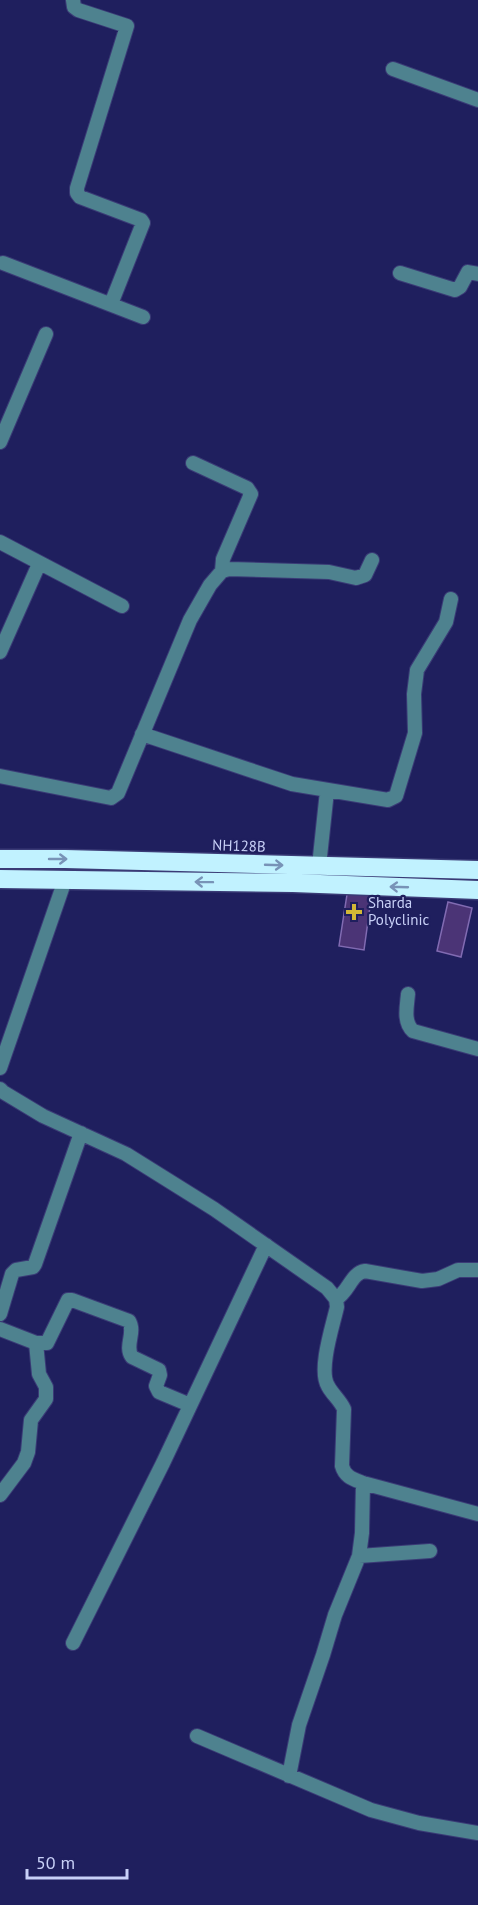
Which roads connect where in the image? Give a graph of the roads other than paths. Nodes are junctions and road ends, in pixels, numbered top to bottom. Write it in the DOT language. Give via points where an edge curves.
graph roads {
  1 [pos="73,0"];
  2 [pos="393,69"];
  3 [pos="478,100"];
  4 [pos="1,261"];
  5 [pos="400,273"];
  6 [pos="478,274"];
  7 [pos="111,304"];
  8 [pos="143,317"];
  9 [pos="46,334"];
  10 [pos="0,442"];
  11 [pos="193,463"];
  12 [pos="0,542"];
  13 [pos="372,560"];
  14 [pos="39,564"];
  15 [pos="222,571"];
  16 [pos="451,599"];
  17 [pos="122,606"];
  18 [pos="0,652"];
  19 [pos="142,734"];
  20 [pos="0,776"];
  21 [pos="327,791"];
  22 [pos="0,859"];
  23 [pos="319,866"];
  24 [pos="478,870"];
  25 [pos="0,879"];
  26 [pos="65,880"];
  27 [pos="478,890"];
  28 [pos="408,994"];
  29 [pos="478,1049"];
  30 [pos="0,1068"];
  31 [pos="0,1089"];
  32 [pos="81,1133"];
  33 [pos="266,1245"];
  34 [pos="478,1270"];
  35 [pos="336,1299"];
  36 [pos="0,1314"];
  37 [pos="0,1329"];
  38 [pos="36,1343"];
  39 [pos="190,1405"];
  40 [pos="363,1483"];
  41 [pos="0,1495"];
  42 [pos="478,1514"];
  43 [pos="430,1551"];
  44 [pos="359,1556"];
  45 [pos="73,1643"];
  46 [pos="197,1736"];
  47 [pos="290,1776"];
  48 [pos="478,1833"];
  1 -- 7 [label="street" via="78,10 127,26 77,188 80,197 143,223"];
  2 -- 3 [label="street"];
  4 -- 7 [label="street"];
  5 -- 6 [label="street" via="455,290 468,272"];
  7 -- 8 [label="street"];
  9 -- 10 [label="street"];
  11 -- 15 [label="street" via="247,488 251,494"];
  12 -- 14 [label="street"];
  13 -- 15 [label="street" via="365,575 356,578 329,572"];
  14 -- 17 [label="street"];
  14 -- 18 [label="street"];
  15 -- 19 [label="street" via="190,620"];
  16 -- 21 [label="street" via="446,622 417,669 415,733 396,796 387,800"];
  19 -- 20 [label="street" via="118,793 111,798"];
  19 -- 21 [label="street" via="292,784"];
  21 -- 23 [label="street"];
  22 -- 23 [label="highway, NH128B, one-way"];
  23 -- 24 [label="highway, NH128B"];
  25 -- 26 [label="highway"];
  27 -- 26 [label="highway, one-way"];
  26 -- 30 [label="street"];
  28 -- 29 [label="street" via="409,1027"];
  31 -- 32 [label="street" via="32,1110"];
  32 -- 33 [label="street" via="126,1154"];
  32 -- 36 [label="street" via="33,1267 12,1274"];
  33 -- 35 [label="street" via="327,1288"];
  33 -- 39 [label="street"];
  34 -- 35 [label="street" via="458,1270 422,1281 359,1272"];
  35 -- 40 [label="street" via="325,1378 344,1409 344,1472"];
  37 -- 38 [label="street"];
  38 -- 39 [label="street" via="47,1343 68,1300 129,1321 129,1354 159,1370 159,1392"];
  38 -- 41 [label="street" via="46,1399 32,1420 24,1463"];
  39 -- 45 [label="street"];
  40 -- 42 [label="street"];
  40 -- 44 [label="street"];
  43 -- 44 [label="street"];
  44 -- 47 [label="street" via="334,1614 299,1725"];
  46 -- 47 [label="street"];
  47 -- 48 [label="street" via="386,1815"];
}
